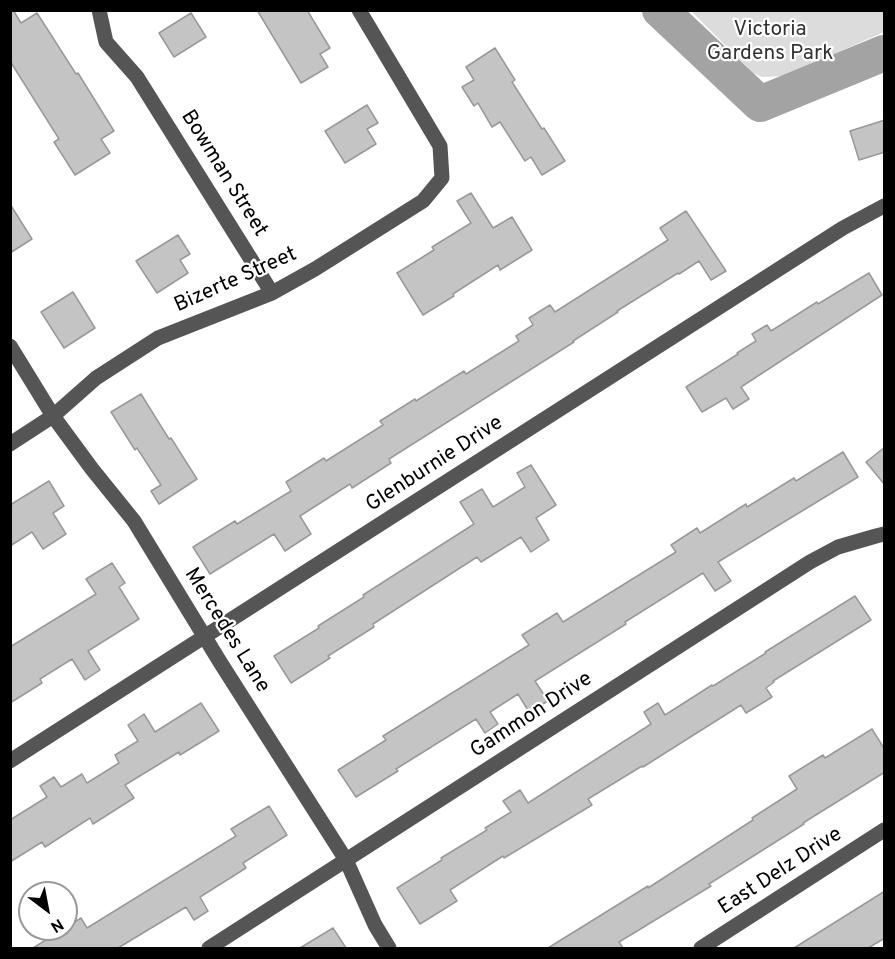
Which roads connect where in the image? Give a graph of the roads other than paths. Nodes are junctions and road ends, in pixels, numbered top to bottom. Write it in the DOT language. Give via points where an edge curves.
graph roads {
  1 [pos="99,10"];
  2 [pos="359,10"];
  3 [pos="885,206"];
  4 [pos="272,293"];
  5 [pos="10,346"];
  6 [pos="53,416"];
  7 [pos="10,444"];
  8 [pos="885,534"];
  9 [pos="205,638"];
  10 [pos="10,761"];
  11 [pos="885,831"];
  12 [pos="346,860"];
  13 [pos="209,948"];
  14 [pos="389,948"];
  15 [pos="701,948"];
  1 -- 4 [label="street, Bowman Street" via="106,42 137,77"];
  2 -- 4 [label="street, Bizerte Street" via="441,146 442,178 423,201"];
  3 -- 9 [label="street, Glenburnie Drive" via="843,228"];
  4 -- 6 [label="street, Bizerte Street" via="158,338 96,378"];
  5 -- 6 [label="street, Mercedes Lane"];
  6 -- 7 [label="street, Bizerte Street"];
  6 -- 9 [label="street, Mercedes Lane" via="134,521"];
  8 -- 12 [label="street, Gammon Drive" via="838,547 810,562"];
  9 -- 10 [label="street, Glenburnie Drive"];
  9 -- 12 [label="street, Mercedes Lane"];
  11 -- 15 [label="street, East Delz Drive"];
  12 -- 13 [label="street, Gammon Drive"];
  12 -- 14 [label="street, Mercedes Lane"];
}
